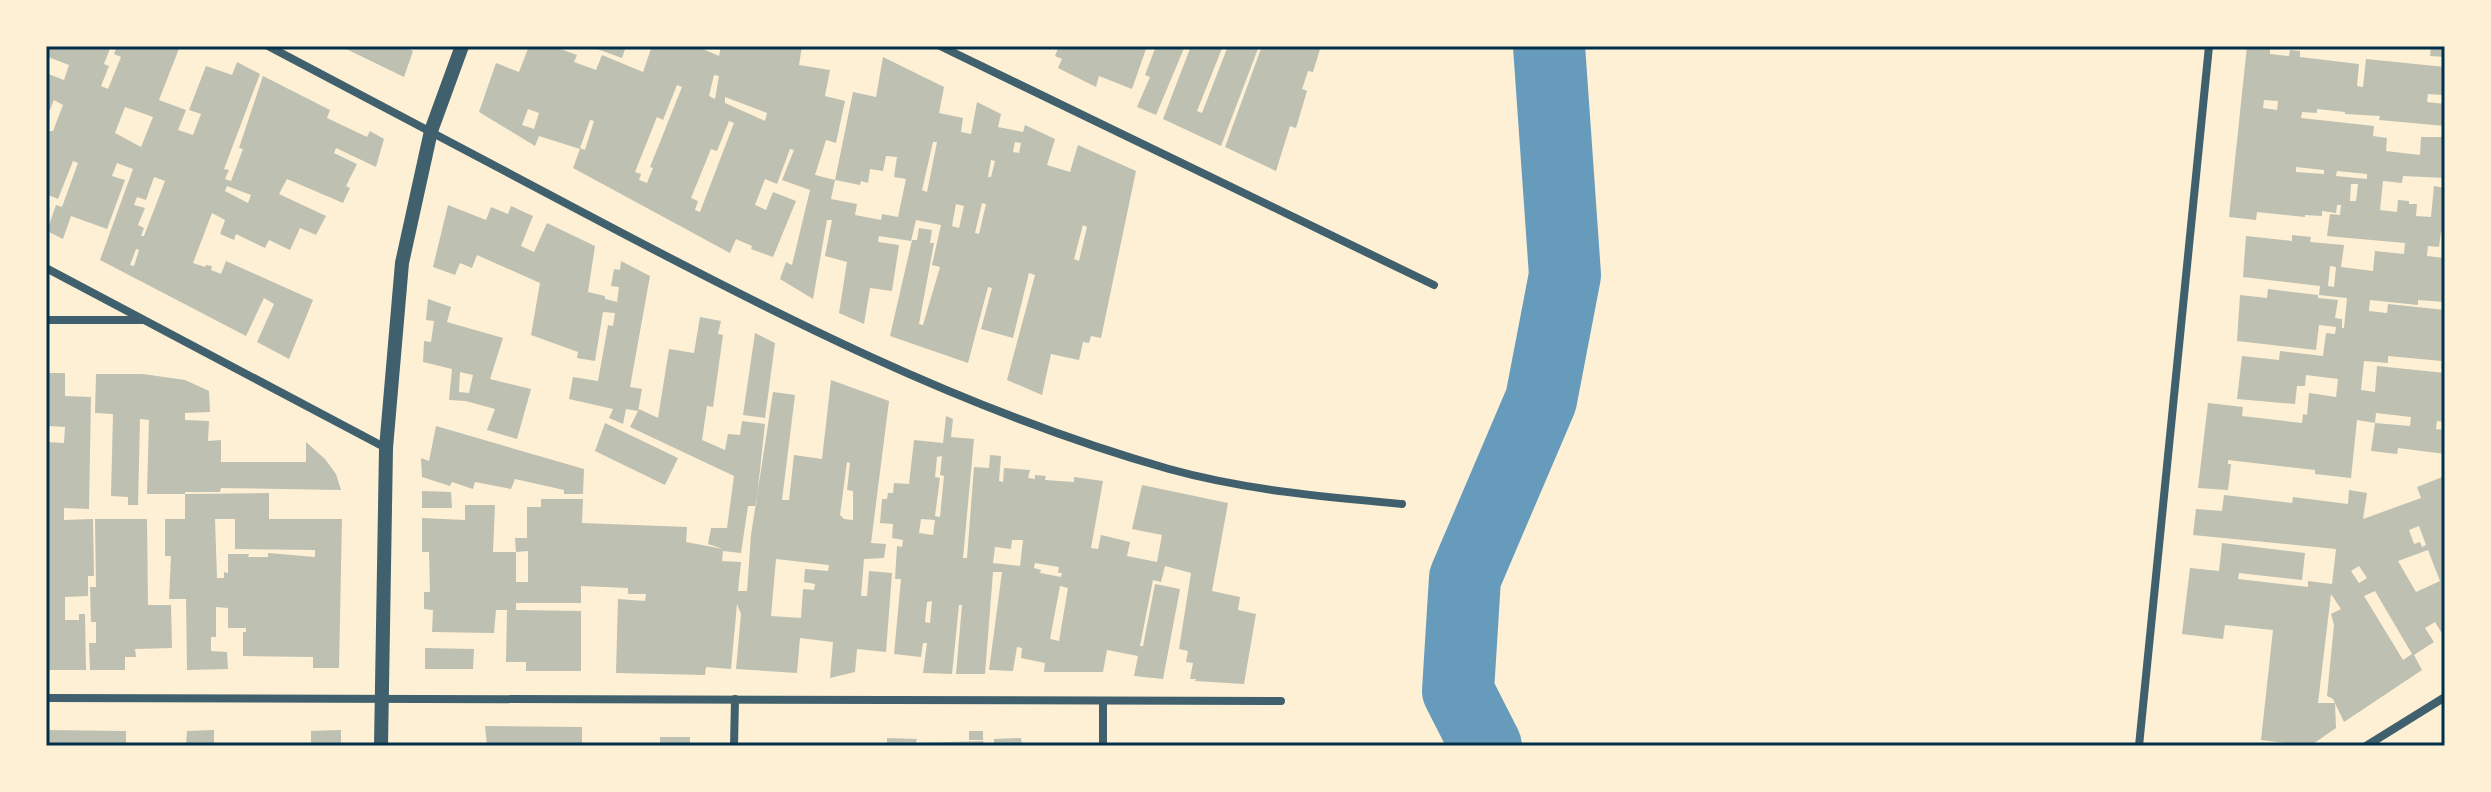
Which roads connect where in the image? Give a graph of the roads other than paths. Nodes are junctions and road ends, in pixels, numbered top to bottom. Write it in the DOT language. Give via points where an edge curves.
graph roads {
  1 [pos="268,46"];
  2 [pos="462,46"];
  3 [pos="940,46"];
  4 [pos="2209,46"];
  5 [pos="431,131"];
  6 [pos="46,268"];
  7 [pos="1434,285"];
  8 [pos="46,320"];
  9 [pos="143,320"];
  10 [pos="386,448"];
  11 [pos="1402,504"];
  12 [pos="2445,697"];
  13 [pos="46,698"];
  14 [pos="380,698"];
  15 [pos="735,699"];
  16 [pos="1281,701"];
  17 [pos="1103,702"];
  18 [pos="381,746"];
  19 [pos="734,746"];
  20 [pos="1103,746"];
  21 [pos="2139,746"];
  22 [pos="2366,746"];
  1 -- 5 [label="street"];
  2 -- 5 [label="street"];
  3 -- 7 [label="street"];
  4 -- 21 [label="street"];
  5 -- 10 [label="street" via="402,263"];
  5 -- 11 [label="street" via="857,352 1010,416 1171,469 1298,495"];
  6 -- 9 [label="street"];
  8 -- 9 [label="street"];
  9 -- 10 [label="street"];
  10 -- 14 [label="street"];
  12 -- 22 [label="street"];
  13 -- 14 [label="street"];
  14 -- 15 [label="street"];
  14 -- 18 [label="street"];
  15 -- 17 [label="street"];
  15 -- 19 [label="street"];
  16 -- 17 [label="street"];
  17 -- 20 [label="street"];
}
